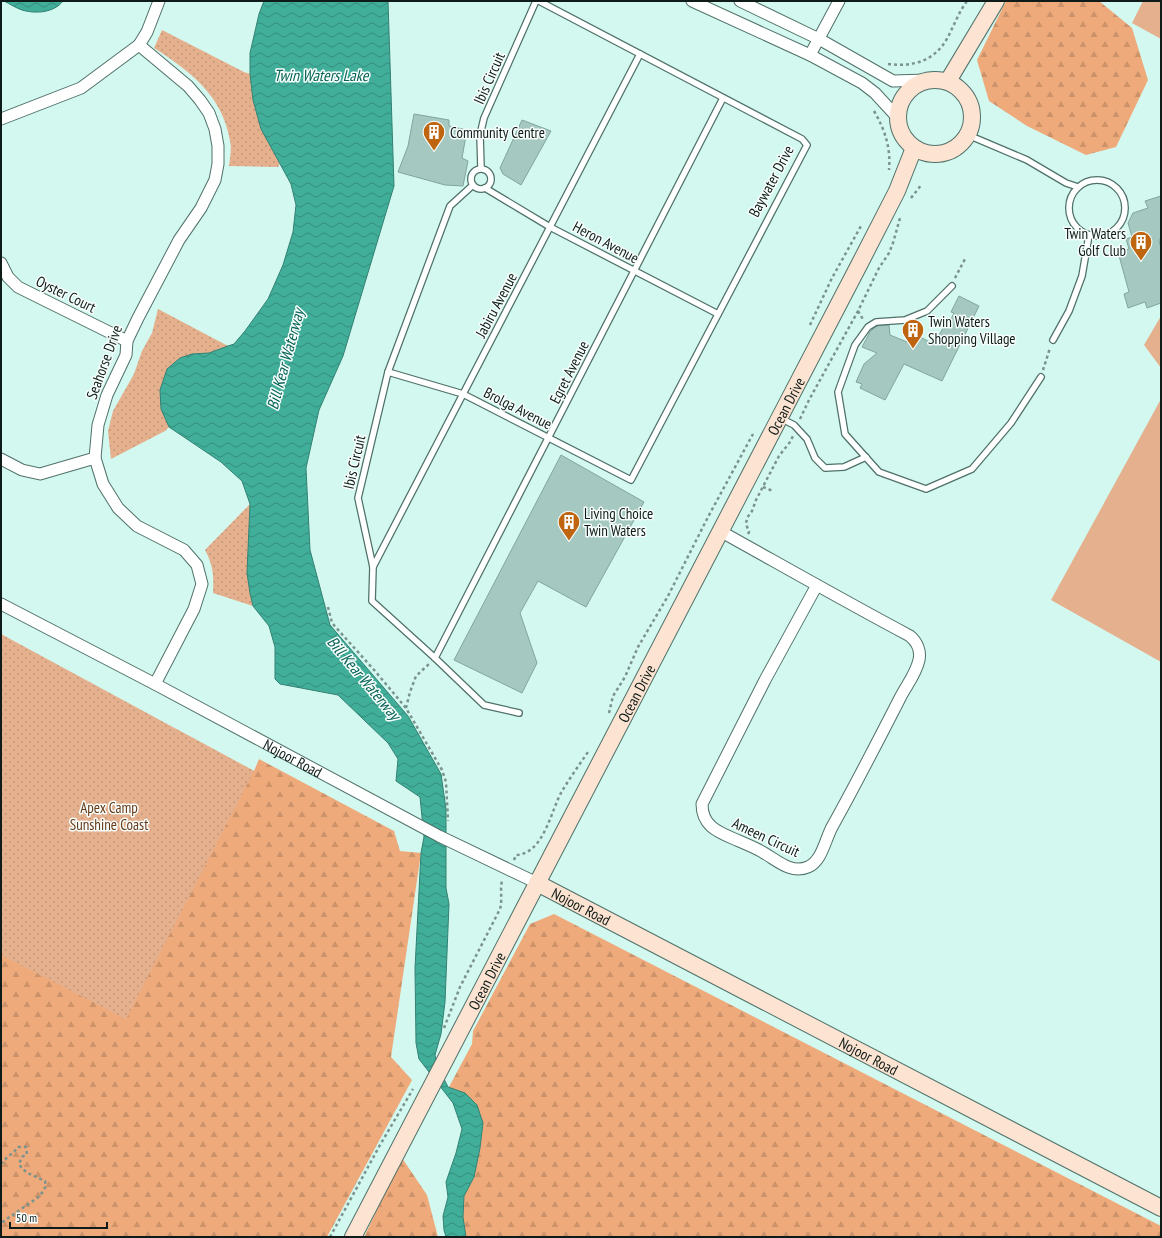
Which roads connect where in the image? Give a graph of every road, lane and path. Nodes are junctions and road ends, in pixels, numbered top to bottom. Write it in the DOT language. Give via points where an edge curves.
graph roads {
  1 [pos="159,1"];
  2 [pos="538,1"];
  3 [pos="692,1"];
  4 [pos="740,1"];
  5 [pos="839,1"];
  6 [pos="967,1"];
  7 [pos="996,1"];
  8 [pos="819,39"];
  9 [pos="138,45"];
  10 [pos="640,54"];
  11 [pos="810,55"];
  12 [pos="870,67"];
  13 [pos="926,80"];
  14 [pos="948,81"];
  15 [pos="723,98"];
  16 [pos="871,106"];
  17 [pos="898,118"];
  18 [pos="1,119"];
  19 [pos="968,135"];
  20 [pos="914,148"];
  21 [pos="481,168"];
  22 [pos="888,173"];
  23 [pos="922,184"];
  24 [pos="473,185"];
  25 [pos="1078,187"];
  26 [pos="485,188"];
  27 [pos="908,202"];
  28 [pos="902,214"];
  29 [pos="865,221"];
  30 [pos="550,226"];
  31 [pos="1089,235"];
  32 [pos="966,257"];
  33 [pos="1,263"];
  34 [pos="634,270"];
  35 [pos="952,286"];
  36 [pos="718,314"];
  37 [pos="809,328"];
  38 [pos="1053,340"];
  39 [pos="127,341"];
  40 [pos="388,372"];
  41 [pos="1041,377"];
  42 [pos="463,394"];
  43 [pos="780,418"];
  44 [pos="796,428"];
  45 [pos="754,432"];
  46 [pos="548,438"];
  47 [pos="866,457"];
  48 [pos="95,458"];
  49 [pos="1,459"];
  50 [pos="631,480"];
  51 [pos="762,487"];
  52 [pos="773,491"];
  53 [pos="720,532"];
  54 [pos="742,544"];
  55 [pos="373,567"];
  56 [pos="817,585"];
  57 [pos="1,604"];
  58 [pos="328,607"];
  59 [pos="435,658"];
  60 [pos="155,684"];
  61 [pos="406,708"];
  62 [pos="519,713"];
  63 [pos="608,714"];
  64 [pos="591,748"];
  65 [pos="448,821"];
  66 [pos="509,869"];
  67 [pos="537,883"];
  68 [pos="447,1020"];
  69 [pos="415,1087"];
  70 [pos="1,1164"];
  71 [pos="1161,1208"];
  72 [pos="1,1223"];
  73 [pos="330,1237"];
  74 [pos="353,1237"];
  1 -- 9 [label="street" via="147,32"];
  2 -- 10 [label="lane, Baywater Drive"];
  2 -- 21 [label="lane, Ibis Circuit" via="484,118 480,135"];
  3 -- 11 [label="street"];
  4 -- 8 [label="street"];
  5 -- 8 [label="street"];
  6 -- 12 [label="path" via="947,39 927,59 906,65 888,64 874,59"];
  7 -- 14 [label="street"];
  8 -- 11 [label="street"];
  8 -- 12 [label="street"];
  9 -- 18 [label="street" via="82,88"];
  9 -- 39 [label="street, Seahorse Drive" via="188,86 209,113 218,146 218,164 215,180 201,208 179,240"];
  10 -- 15 [label="lane, Baywater Drive"];
  10 -- 30 [label="lane, Jabiru Avenue"];
  11 -- 17 [label="street" via="862,83"];
  12 -- 13 [label="street" via="893,81"];
  13 -- 14 [label="street"];
  13 -- 17 [label="street" via="911,88 901,101"];
  14 -- 19 [label="street" via="968,98 972,110 972,123"];
  15 -- 34 [label="lane, Egret Avenue"];
  15 -- 36 [label="lane, Baywater Drive" via="802,139 807,145"];
  16 -- 22 [label="path" via="887,138 890,157"];
  17 -- 20 [label="street" via="900,130"];
  19 -- 20 [label="street" via="960,145 938,154"];
  19 -- 25 [label="lane" via="1028,160 1066,183"];
  20 -- 43 [label="street, Ocean Drive" via="897,191"];
  21 -- 24 [label="lane" via="472,174"];
  21 -- 26 [label="lane" via="491,177"];
  23 -- 27 [label="path"];
  24 -- 26 [label="lane" via="479,189"];
  24 -- 40 [label="lane, Ibis Circuit" via="450,206"];
  25 -- 31 [label="lane" via="1070,199 1069,214 1076,227"];
  25 -- 31 [label="lane" via="1091,180 1105,181 1118,188 1125,202 1124,216 1116,229 1103,236"];
  26 -- 30 [label="lane, Heron Avenue"];
  28 -- 44 [label="path" via="894,243"];
  29 -- 37 [label="path" via="832,278"];
  30 -- 34 [label="lane, Heron Avenue"];
  30 -- 42 [label="lane, Jabiru Avenue"];
  31 -- 38 [label="lane" via="1082,276 1069,311"];
  32 -- 35 [label="path"];
  33 -- 39 [label="street, Oyster Court" via="8,278 18,287"];
  34 -- 36 [label="lane, Heron Avenue"];
  34 -- 46 [label="lane, Egret Avenue"];
  35 -- 47 [label="lane" via="927,311 905,320 876,322 868,327 855,345 838,392 845,434"];
  36 -- 50 [label="lane, Baywater Drive"];
  38 -- 41 [label="path"];
  39 -- 48 [label="street, Seahorse Drive" via="126,355 107,395 98,425"];
  40 -- 42 [label="lane, Brolga Avenue"];
  40 -- 55 [label="lane, Ibis Circuit" via="358,498"];
  41 -- 47 [label="lane" via="1011,423 972,468 926,489 879,472"];
  42 -- 46 [label="lane, Brolga Avenue"];
  42 -- 55 [label="lane, Jabiru Avenue"];
  43 -- 44 [label="lane"];
  43 -- 53 [label="street, Ocean Drive"];
  44 -- 47 [label="lane" via="807,439 815,458 825,468 844,467"];
  44 -- 51 [label="path"];
  45 -- 63 [label="path" via="668,596 638,647 613,696"];
  46 -- 50 [label="lane, Brolga Avenue"];
  46 -- 59 [label="lane, Egret Avenue"];
  48 -- 49 [label="street" via="40,474 22,470"];
  48 -- 60 [label="street, Seahorse Drive" via="103,484 118,508 137,526 184,550 197,565 202,584 194,609"];
  51 -- 52 [label="path"];
  51 -- 54 [label="path" via="747,518 749,532"];
  53 -- 54 [label="street, Ameen Circuit"];
  53 -- 67 [label="street, Ocean Drive"];
  54 -- 56 [label="street, Ameen Circuit"];
  55 -- 59 [label="lane, Ibis Circuit" via="372,601"];
  56 -- 56 [label="street, Ameen Circuit" via="910,636 918,646 920,659 829,833 821,855 813,864 797,869 786,866 711,827 703,817 702,804"];
  57 -- 60 [label="street, Nojoor Road"];
  58 -- 61 [label="path" via="332,623"];
  59 -- 61 [label="path" via="416,676"];
  59 -- 62 [label="lane, Ibis Circuit" via="484,705"];
  60 -- 66 [label="street, Nojoor Road" via="416,824"];
  61 -- 65 [label="path" via="442,770 446,782"];
  64 -- 66 [label="path" via="561,792 536,846 516,855"];
  66 -- 67 [label="street, Nojoor Road"];
  66 -- 68 [label="path" via="501,883 500,908 460,987"];
  67 -- 71 [label="street, Nojoor Road"];
  67 -- 74 [label="street, Ocean Drive"];
  69 -- 73 [label="path"];
  70 -- 72 [label="path" via="18,1147 26,1148 27,1154 22,1157 19,1164 26,1173 45,1181 46,1186 40,1196"];
}
